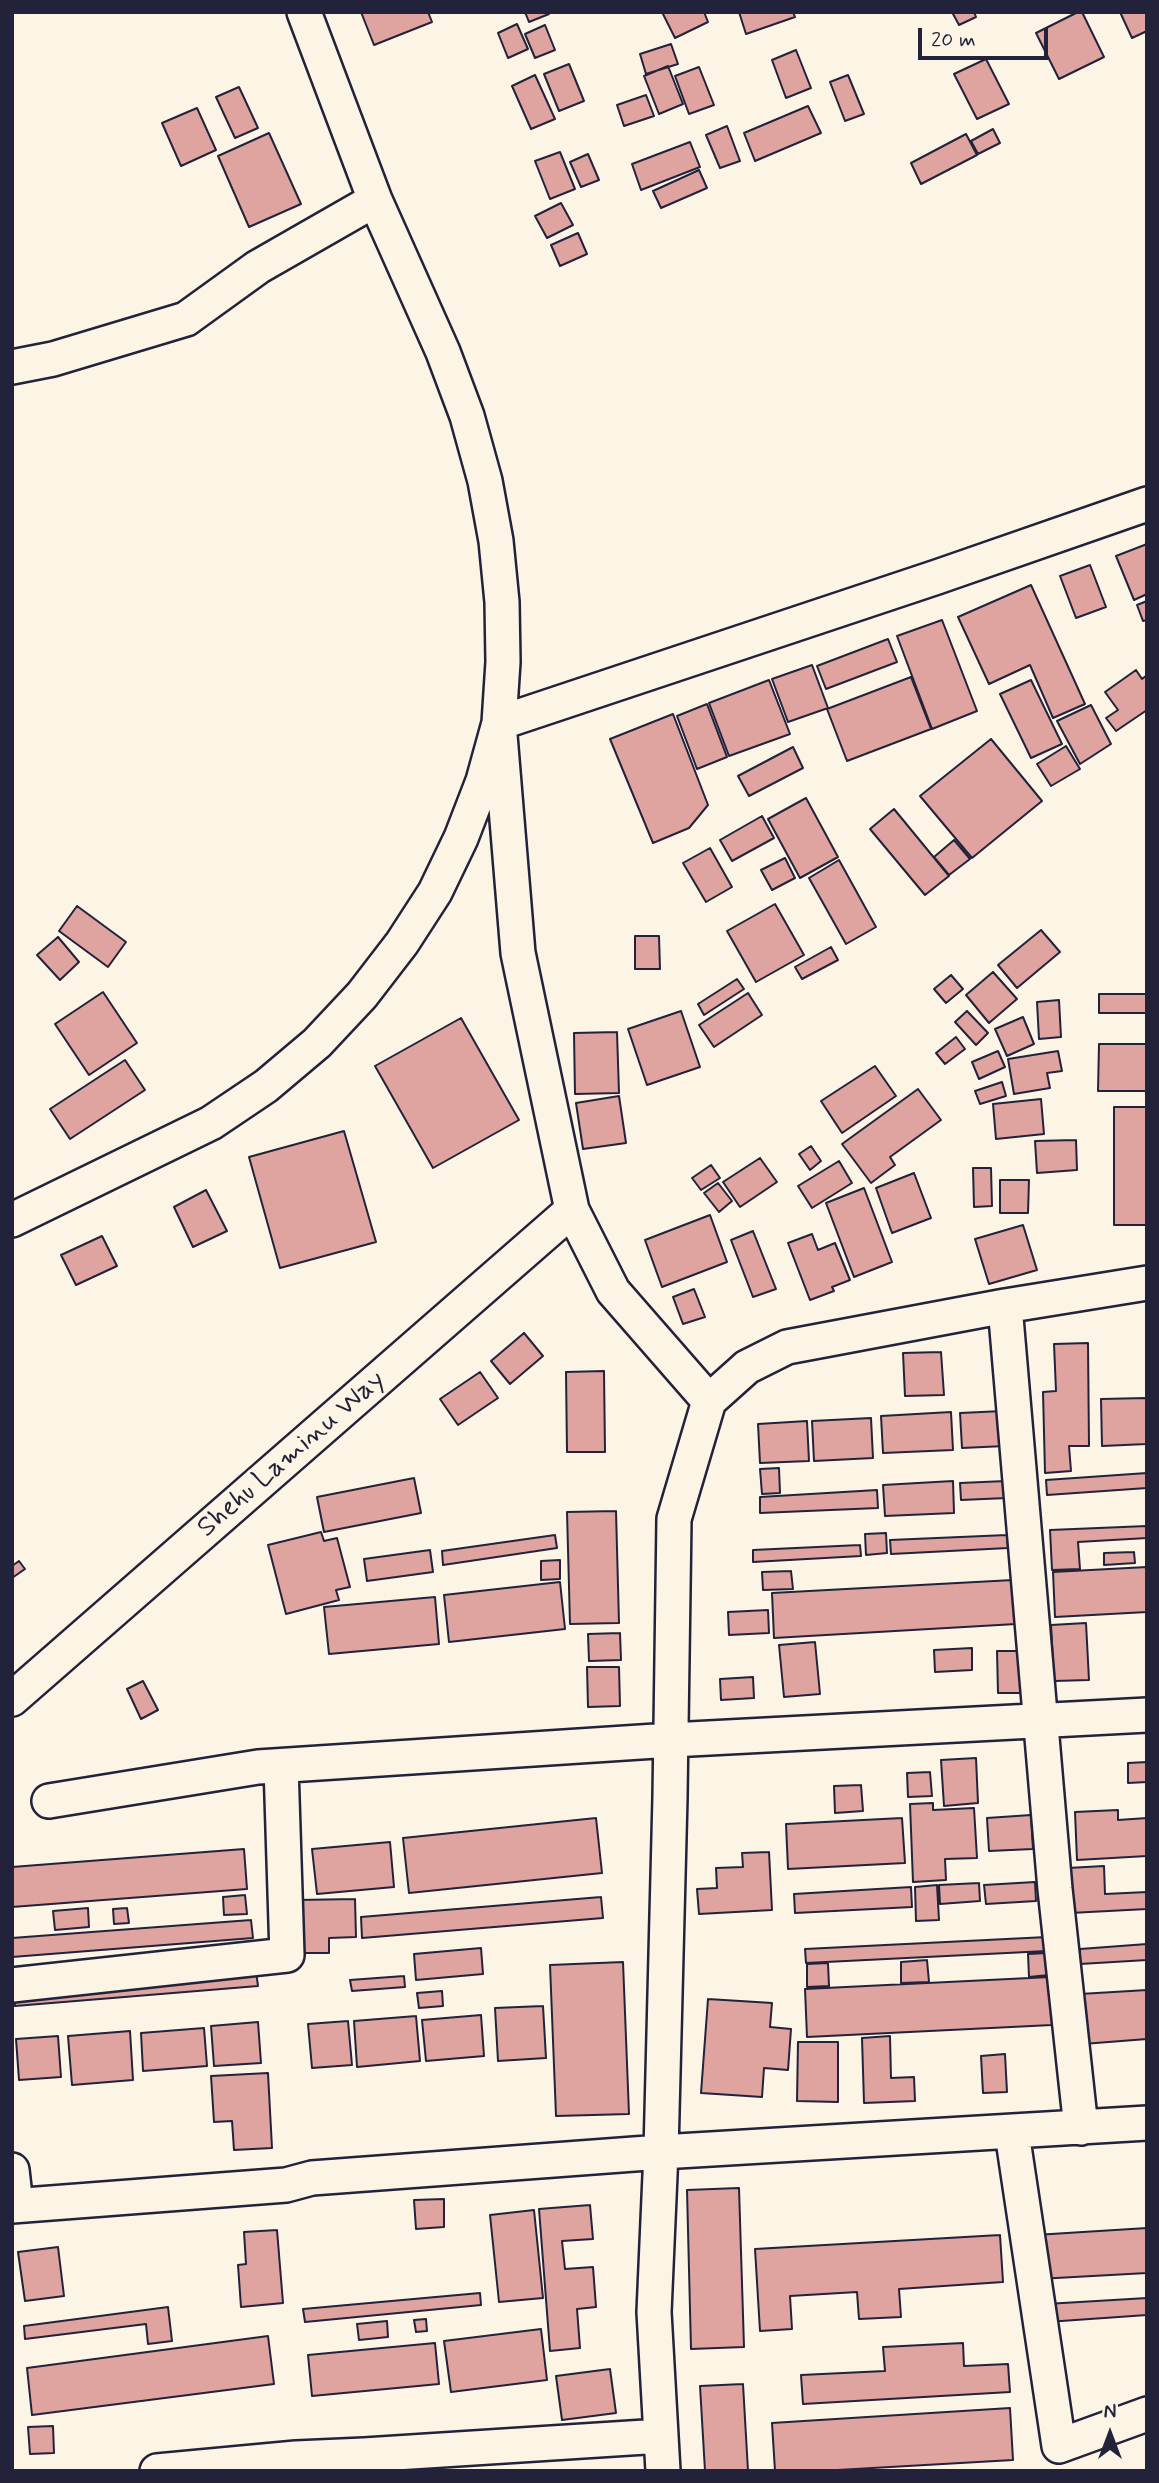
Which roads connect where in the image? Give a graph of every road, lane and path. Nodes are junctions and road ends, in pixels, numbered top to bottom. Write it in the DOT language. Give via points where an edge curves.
graph roads {
  1 [pos="304,12"];
  2 [pos="375,200"];
  3 [pos="12,367"];
  4 [pos="1147,504"];
  5 [pos="499,723"];
  6 [pos="572,1210"];
  7 [pos="12,1220"];
  8 [pos="1147,1283"];
  9 [pos="1005,1306"];
  10 [pos="709,1401"];
  11 [pos="12,1699"];
  12 [pos="1147,1715"];
  13 [pos="1040,1719"];
  14 [pos="671,1740"];
  15 [pos="281,1766"];
  16 [pos="48,1801"];
  17 [pos="12,1985"];
  18 [pos="1147,2123"];
  19 [pos="1081,2128"];
  20 [pos="1012,2133"];
  21 [pos="661,2152"];
  22 [pos="12,2170"];
  23 [pos="14,2205"];
  24 [pos="1147,2414"];
  25 [pos="661,2436"];
  26 [pos="157,2471"];
  27 [pos="663,2471"];
  1 -- 2 [label="street"];
  2 -- 3 [label="street" via="258,267 186,320"];
  2 -- 5 [label="street" via="443,352 485,481 502,602"];
  4 -- 5 [label="street"];
  5 -- 6 [label="street" via="518,953"];
  5 -- 7 [label="street" via="479,792 435,892 362,995 317,1043 211,1124"];
  6 -- 10 [label="street" via="613,1291"];
  6 -- 11 [label="street, Shehu Laminu Way"];
  8 -- 9 [label="street"];
  9 -- 10 [label="street" via="787,1347 747,1367"];
  9 -- 13 [label="street"];
  10 -- 14 [label="street" via="674,1519"];
  12 -- 13 [label="street"];
  13 -- 14 [label="street"];
  13 -- 19 [label="street"];
  14 -- 15 [label="street"];
  14 -- 21 [label="street"];
  15 -- 16 [label="street"];
  15 -- 17 [label="street" via="286,1955"];
  18 -- 19 [label="street"];
  19 -- 20 [label="street"];
  20 -- 21 [label="street"];
  20 -- 24 [label="street" via="1059,2446"];
  21 -- 23 [label="street"];
  21 -- 25 [label="street" via="654,2312"];
  22 -- 23 [label="street"];
  25 -- 26 [label="street"];
  25 -- 27 [label="street"];
}
